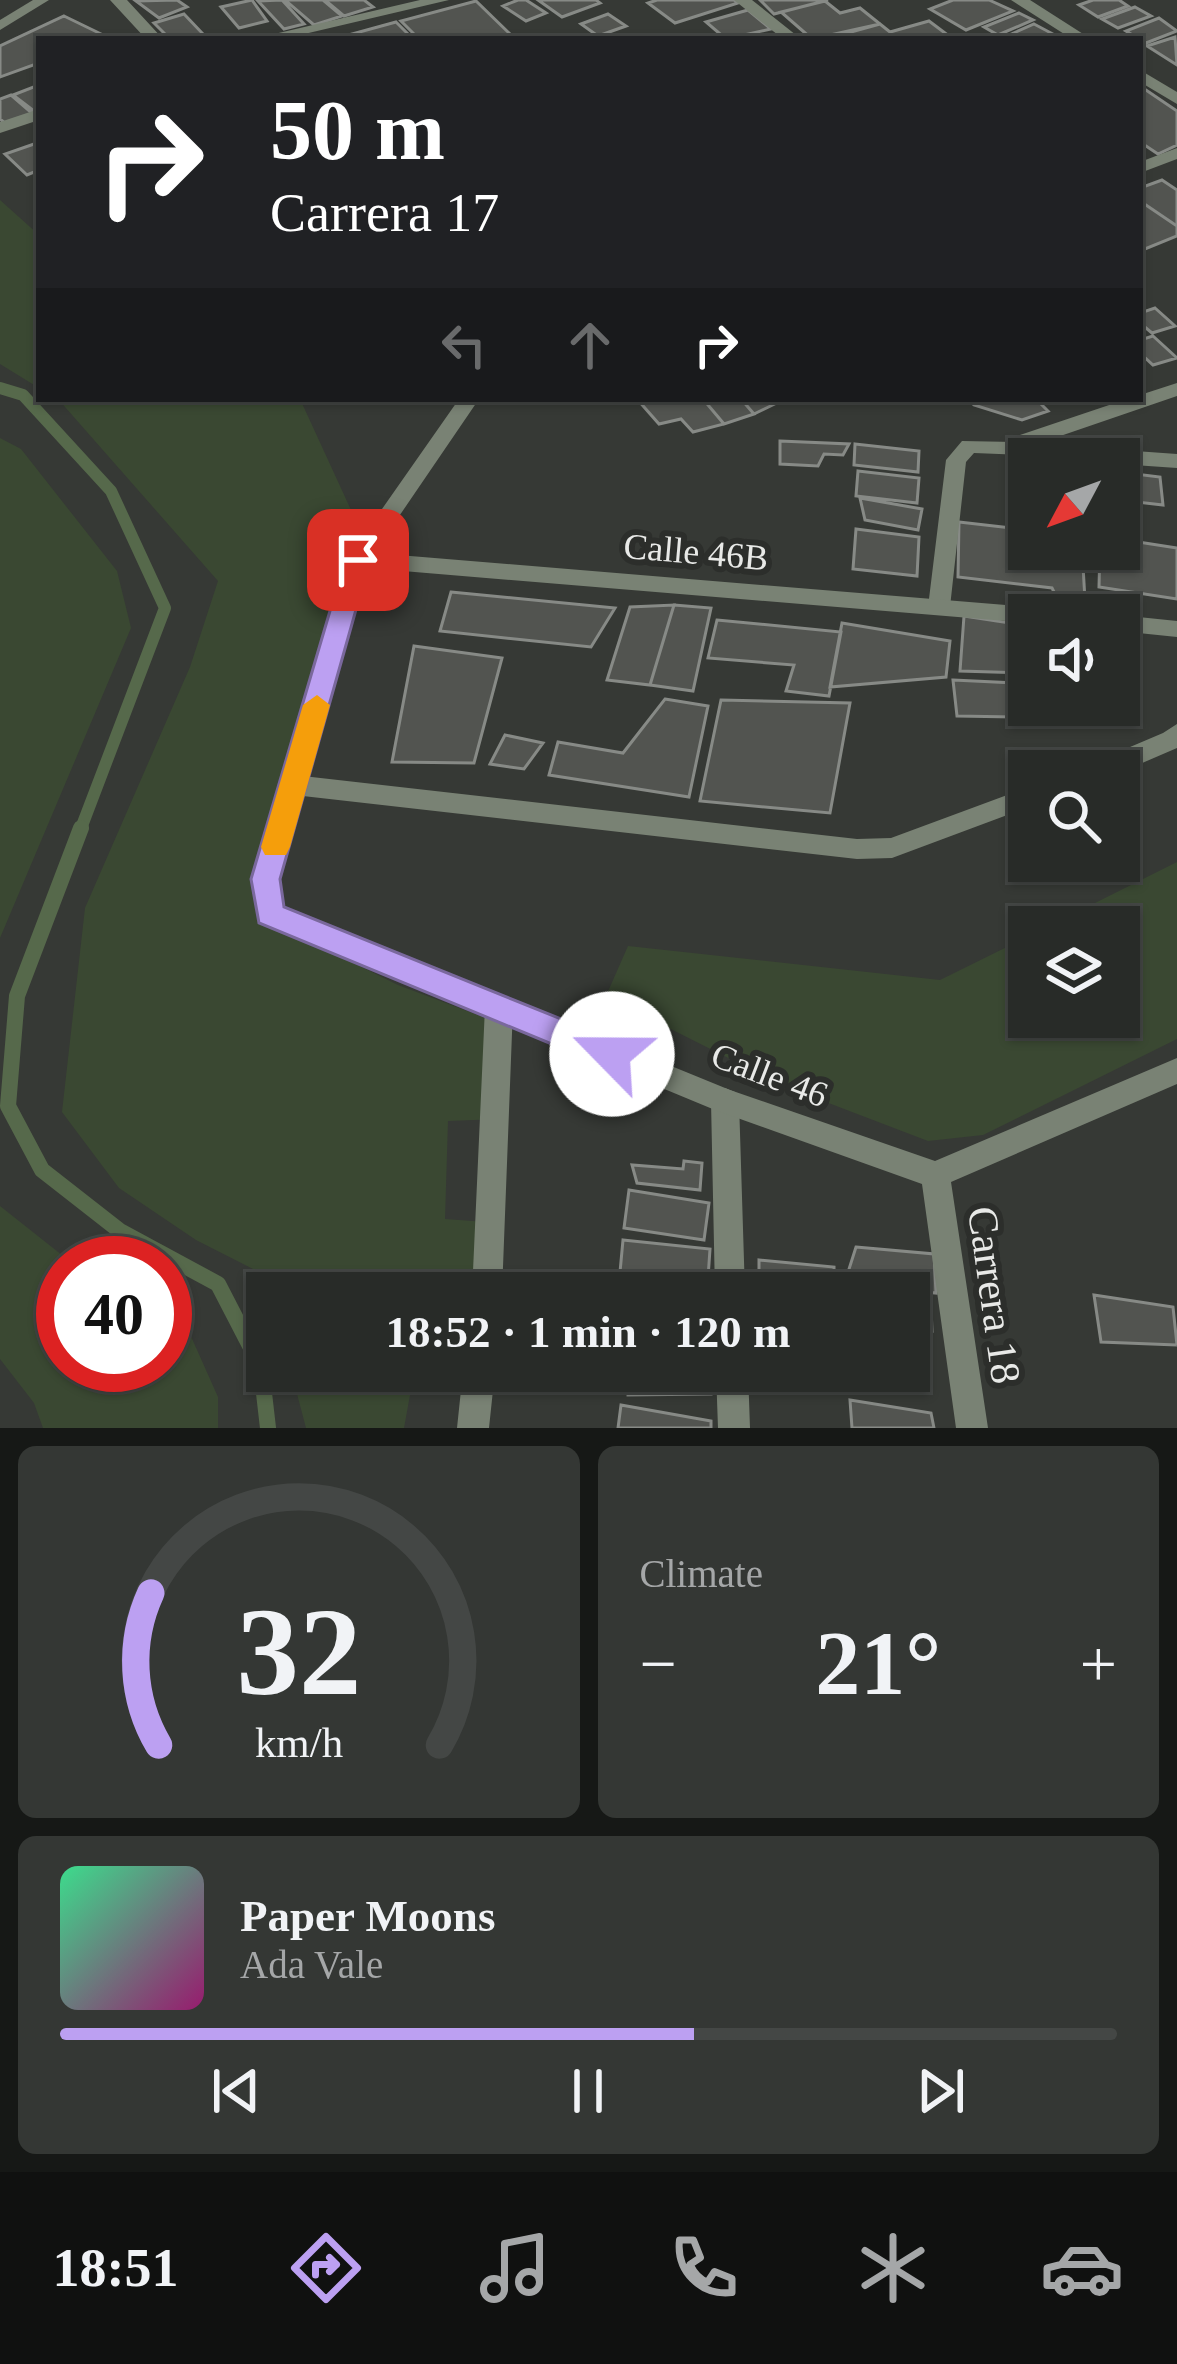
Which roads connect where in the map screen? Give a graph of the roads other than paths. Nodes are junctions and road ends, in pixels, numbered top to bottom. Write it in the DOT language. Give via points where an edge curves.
graph roads {
  1 [pos="42,0"];
  2 [pos="118,0"];
  3 [pos="442,0"];
  4 [pos="742,0"];
  5 [pos="1019,0"];
  6 [pos="0,26"];
  7 [pos="152,36"];
  8 [pos="275,36"];
  9 [pos="789,36"];
  10 [pos="1078,36"];
  11 [pos="1143,77"];
  12 [pos="1177,99"];
  13 [pos="36,114"];
  14 [pos="0,128"];
  15 [pos="1177,153"];
  16 [pos="1143,167"];
  17 [pos="1177,389"];
  18 [pos="1143,400"];
  19 [pos="467,402"];
  20 [pos="1138,402"];
  21 [pos="1031,438"];
  22 [pos="1008,445"];
  23 [pos="1140,457"];
  24 [pos="1177,461"];
  25 [pos="358,560"];
  26 [pos="939,607"];
  27 [pos="1008,613"];
  28 [pos="1140,625"];
  29 [pos="1177,629"];
  30 [pos="1174,736"];
  31 [pos="1140,752"];
  32 [pos="294,785"];
  33 [pos="1008,805"];
  34 [pos="499,1006"];
  35 [pos="1176,1076"];
  36 [pos="725,1101"];
  37 [pos="935,1174"];
  38 [pos="489,1272"];
  39 [pos="729,1272"];
  40 [pos="477,1392"];
  41 [pos="733,1392"];
  42 [pos="473,1428"];
  43 [pos="734,1428"];
  44 [pos="972,1428"];
  1 -- 6 [label="lane"];
  2 -- 7 [label="street"];
  3 -- 8 [label="street"];
  4 -- 9 [label="street"];
  5 -- 10 [label="street"];
  11 -- 12 [label="street"];
  13 -- 14 [label="street"];
  15 -- 16 [label="street"];
  17 -- 18 [label="street"];
  19 -- 25 [label="street"];
  20 -- 21 [label="street"];
  22 -- 26 [label="street" via="969,446 956,460"];
  23 -- 24 [label="street"];
  25 -- 26 [label="street, Calle 46B"];
  25 -- 32 [label="street"];
  26 -- 27 [label="street, Calle 46B"];
  28 -- 29 [label="street"];
  30 -- 31 [label="street"];
  32 -- 33 [label="street" via="857,849 892,848"];
  32 -- 34 [label="street, Calle 46" via="266,879 270,914"];
  34 -- 36 [label="street, Calle 46"];
  34 -- 38 [label="street"];
  35 -- 37 [label="street"];
  36 -- 37 [label="street, Calle 46"];
  36 -- 39 [label="street"];
  37 -- 44 [label="street, Carrera 18"];
  40 -- 42 [label="street"];
  41 -- 43 [label="street"];
}
